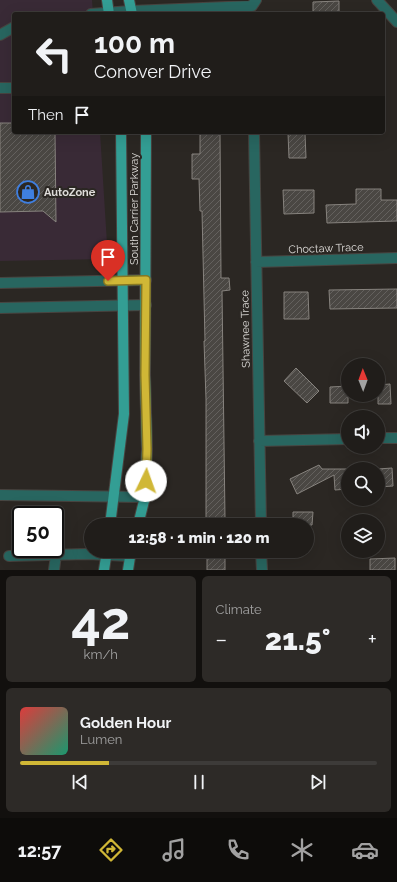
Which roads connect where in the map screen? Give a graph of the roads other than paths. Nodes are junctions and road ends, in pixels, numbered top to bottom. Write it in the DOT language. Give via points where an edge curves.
graph roads {
  1 [pos="107,0"];
  2 [pos="129,0"];
  3 [pos="377,0"];
  4 [pos="253,5"];
  5 [pos="109,12"];
  6 [pos="131,12"];
  7 [pos="397,22"];
  8 [pos="12,28"];
  9 [pos="0,35"];
  10 [pos="0,88"];
  11 [pos="12,88"];
  12 [pos="121,134"];
  13 [pos="146,134"];
  14 [pos="254,134"];
  15 [pos="397,258"];
  16 [pos="256,262"];
  17 [pos="146,280"];
  18 [pos="123,281"];
  19 [pos="0,283"];
  20 [pos="146,305"];
  21 [pos="123,306"];
  22 [pos="0,308"];
  23 [pos="385,438"];
  24 [pos="397,438"];
  25 [pos="341,439"];
  26 [pos="259,441"];
  27 [pos="0,495"];
  28 [pos="115,496"];
  29 [pos="145,496"];
  30 [pos="111,518"];
  31 [pos="140,518"];
  32 [pos="261,518"];
  33 [pos="84,554"];
  34 [pos="64,555"];
  35 [pos="9,556"];
  36 [pos="12,556"];
  37 [pos="56,558"];
  38 [pos="105,558"];
  39 [pos="130,558"];
  40 [pos="261,558"];
  41 [pos="54,570"];
  42 [pos="104,570"];
  43 [pos="128,570"];
  44 [pos="262,570"];
  1 -- 5 [label="main road"];
  2 -- 6 [label="main road"];
  3 -- 7 [label="street"];
  4 -- 6 [label="street"];
  8 -- 9 [label="street"];
  10 -- 11 [label="street"];
  12 -- 18 [label="main road, South Carrier Parkway"];
  13 -- 17 [label="main road, South Carrier Parkway"];
  14 -- 16 [label="street, Shawnee Trace"];
  15 -- 16 [label="street, Choctaw Trace"];
  16 -- 26 [label="street, Shawnee Trace"];
  17 -- 18 [label="street"];
  17 -- 20 [label="main road, South Carrier Parkway"];
  18 -- 19 [label="street"];
  18 -- 21 [label="main road, South Carrier Parkway"];
  20 -- 21 [label="street"];
  20 -- 29 [label="main road, South Carrier Parkway"];
  21 -- 22 [label="street"];
  21 -- 28 [label="main road, South Carrier Parkway" via="124,414"];
  23 -- 24 [label="street"];
  25 -- 26 [label="street"];
  26 -- 32 [label="street, Shawnee Trace"];
  27 -- 28 [label="street"];
  28 -- 29 [label="street"];
  28 -- 30 [label="main road, South Carrier Parkway"];
  29 -- 31 [label="main road, South Carrier Parkway"];
  33 -- 34 [label="street"];
  35 -- 36 [label="street"];
  37 -- 41 [label="street"];
  38 -- 42 [label="main road"];
  39 -- 43 [label="main road"];
  40 -- 44 [label="street"];
}
